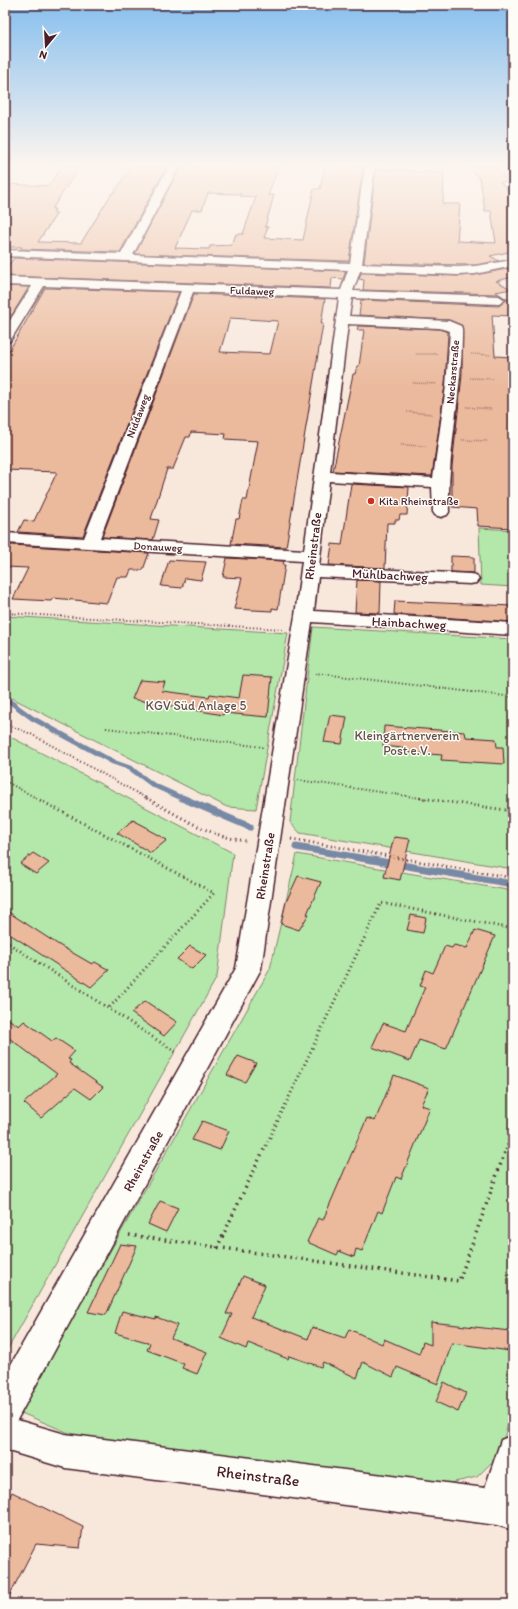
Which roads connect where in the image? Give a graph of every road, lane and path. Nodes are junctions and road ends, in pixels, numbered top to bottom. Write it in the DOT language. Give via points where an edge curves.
graph roads {
  1 [pos="134,241"];
  2 [pos="360,241"];
  3 [pos="5,253"];
  4 [pos="125,258"];
  5 [pos="513,263"];
  6 [pos="354,267"];
  7 [pos="5,281"];
  8 [pos="40,283"];
  9 [pos="188,289"];
  10 [pos="346,295"];
  11 [pos="499,300"];
  12 [pos="342,320"];
  13 [pos="5,338"];
  14 [pos="494,379"];
  15 [pos="454,381"];
  16 [pos="413,382"];
  17 [pos="491,409"];
  18 [pos="450,410"];
  19 [pos="408,412"];
  20 [pos="488,441"];
  21 [pos="445,443"];
  22 [pos="401,445"];
  23 [pos="322,476"];
  24 [pos="440,483"];
  25 [pos="440,512"];
  26 [pos="5,538"];
  27 [pos="90,543"];
  28 [pos="311,564"];
  29 [pos="470,579"];
  30 [pos="5,613"];
  31 [pos="303,624"];
  32 [pos="513,629"];
  33 [pos="295,671"];
  34 [pos="513,697"];
  35 [pos="5,724"];
  36 [pos="106,728"];
  37 [pos="283,749"];
  38 [pos="279,777"];
  39 [pos="5,781"];
  40 [pos="513,811"];
  41 [pos="270,838"];
  42 [pos="513,878"];
  43 [pos="513,929"];
  44 [pos="5,942"];
  45 [pos="109,1008"];
  46 [pos="195,1065"];
  47 [pos="513,1130"];
  48 [pos="104,1232"];
  49 [pos="217,1248"];
  50 [pos="5,1408"];
  51 [pos="5,1433"];
  52 [pos="513,1452"];
  53 [pos="505,1509"];
  1 -- 4 [label="street"];
  2 -- 6 [label="street, Rheinstraße"];
  3 -- 4 [label="street"];
  4 -- 6 [label="street"];
  5 -- 6 [label="street" via="464,271"];
  6 -- 10 [label="street, Rheinstraße"];
  7 -- 8 [label="street, Fuldaweg"];
  8 -- 9 [label="street, Fuldaweg"];
  8 -- 13 [label="street"];
  9 -- 10 [label="street, Fuldaweg"];
  9 -- 27 [label="street, Niddaweg"];
  10 -- 11 [label="street, Fuldaweg"];
  10 -- 12 [label="street, Rheinstraße"];
  12 -- 15 [label="street, Neckarstraße" via="449,325 456,329"];
  12 -- 23 [label="street, Rheinstraße"];
  14 -- 15 [label="path"];
  15 -- 16 [label="path"];
  15 -- 18 [label="street, Neckarstraße"];
  17 -- 18 [label="path"];
  18 -- 19 [label="path"];
  18 -- 21 [label="street, Neckarstraße"];
  20 -- 21 [label="path"];
  21 -- 22 [label="path"];
  21 -- 24 [label="street, Neckarstraße"];
  23 -- 24 [label="street"];
  23 -- 28 [label="street, Rheinstraße"];
  24 -- 25 [label="street, Neckarstraße"];
  26 -- 27 [label="street, Donauweg"];
  27 -- 28 [label="street, Donauweg"];
  28 -- 29 [label="street, Mühlbachweg"];
  28 -- 31 [label="street, Rheinstraße"];
  30 -- 31 [label="path"];
  31 -- 32 [label="street, Hainbachweg"];
  31 -- 33 [label="street, Rheinstraße"];
  33 -- 34 [label="path"];
  33 -- 37 [label="street, Rheinstraße"];
  35 -- 41 [label="path" via="31,734 217,835 248,841"];
  36 -- 37 [label="path"];
  37 -- 38 [label="street, Rheinstraße"];
  38 -- 40 [label="path"];
  38 -- 41 [label="street, Rheinstraße"];
  39 -- 45 [label="path" via="214,893"];
  41 -- 42 [label="path" via="299,840"];
  41 -- 46 [label="street, Rheinstraße" via="248,969"];
  43 -- 49 [label="path" via="381,903"];
  44 -- 45 [label="path"];
  45 -- 46 [label="path"];
  46 -- 48 [label="street, Rheinstraße"];
  47 -- 49 [label="path" via="459,1281"];
  48 -- 49 [label="path"];
  48 -- 50 [label="street, Rheinstraße"];
  51 -- 53 [label="street, Rheinstraße" via="65,1451"];
  52 -- 53 [label="street"];
}
